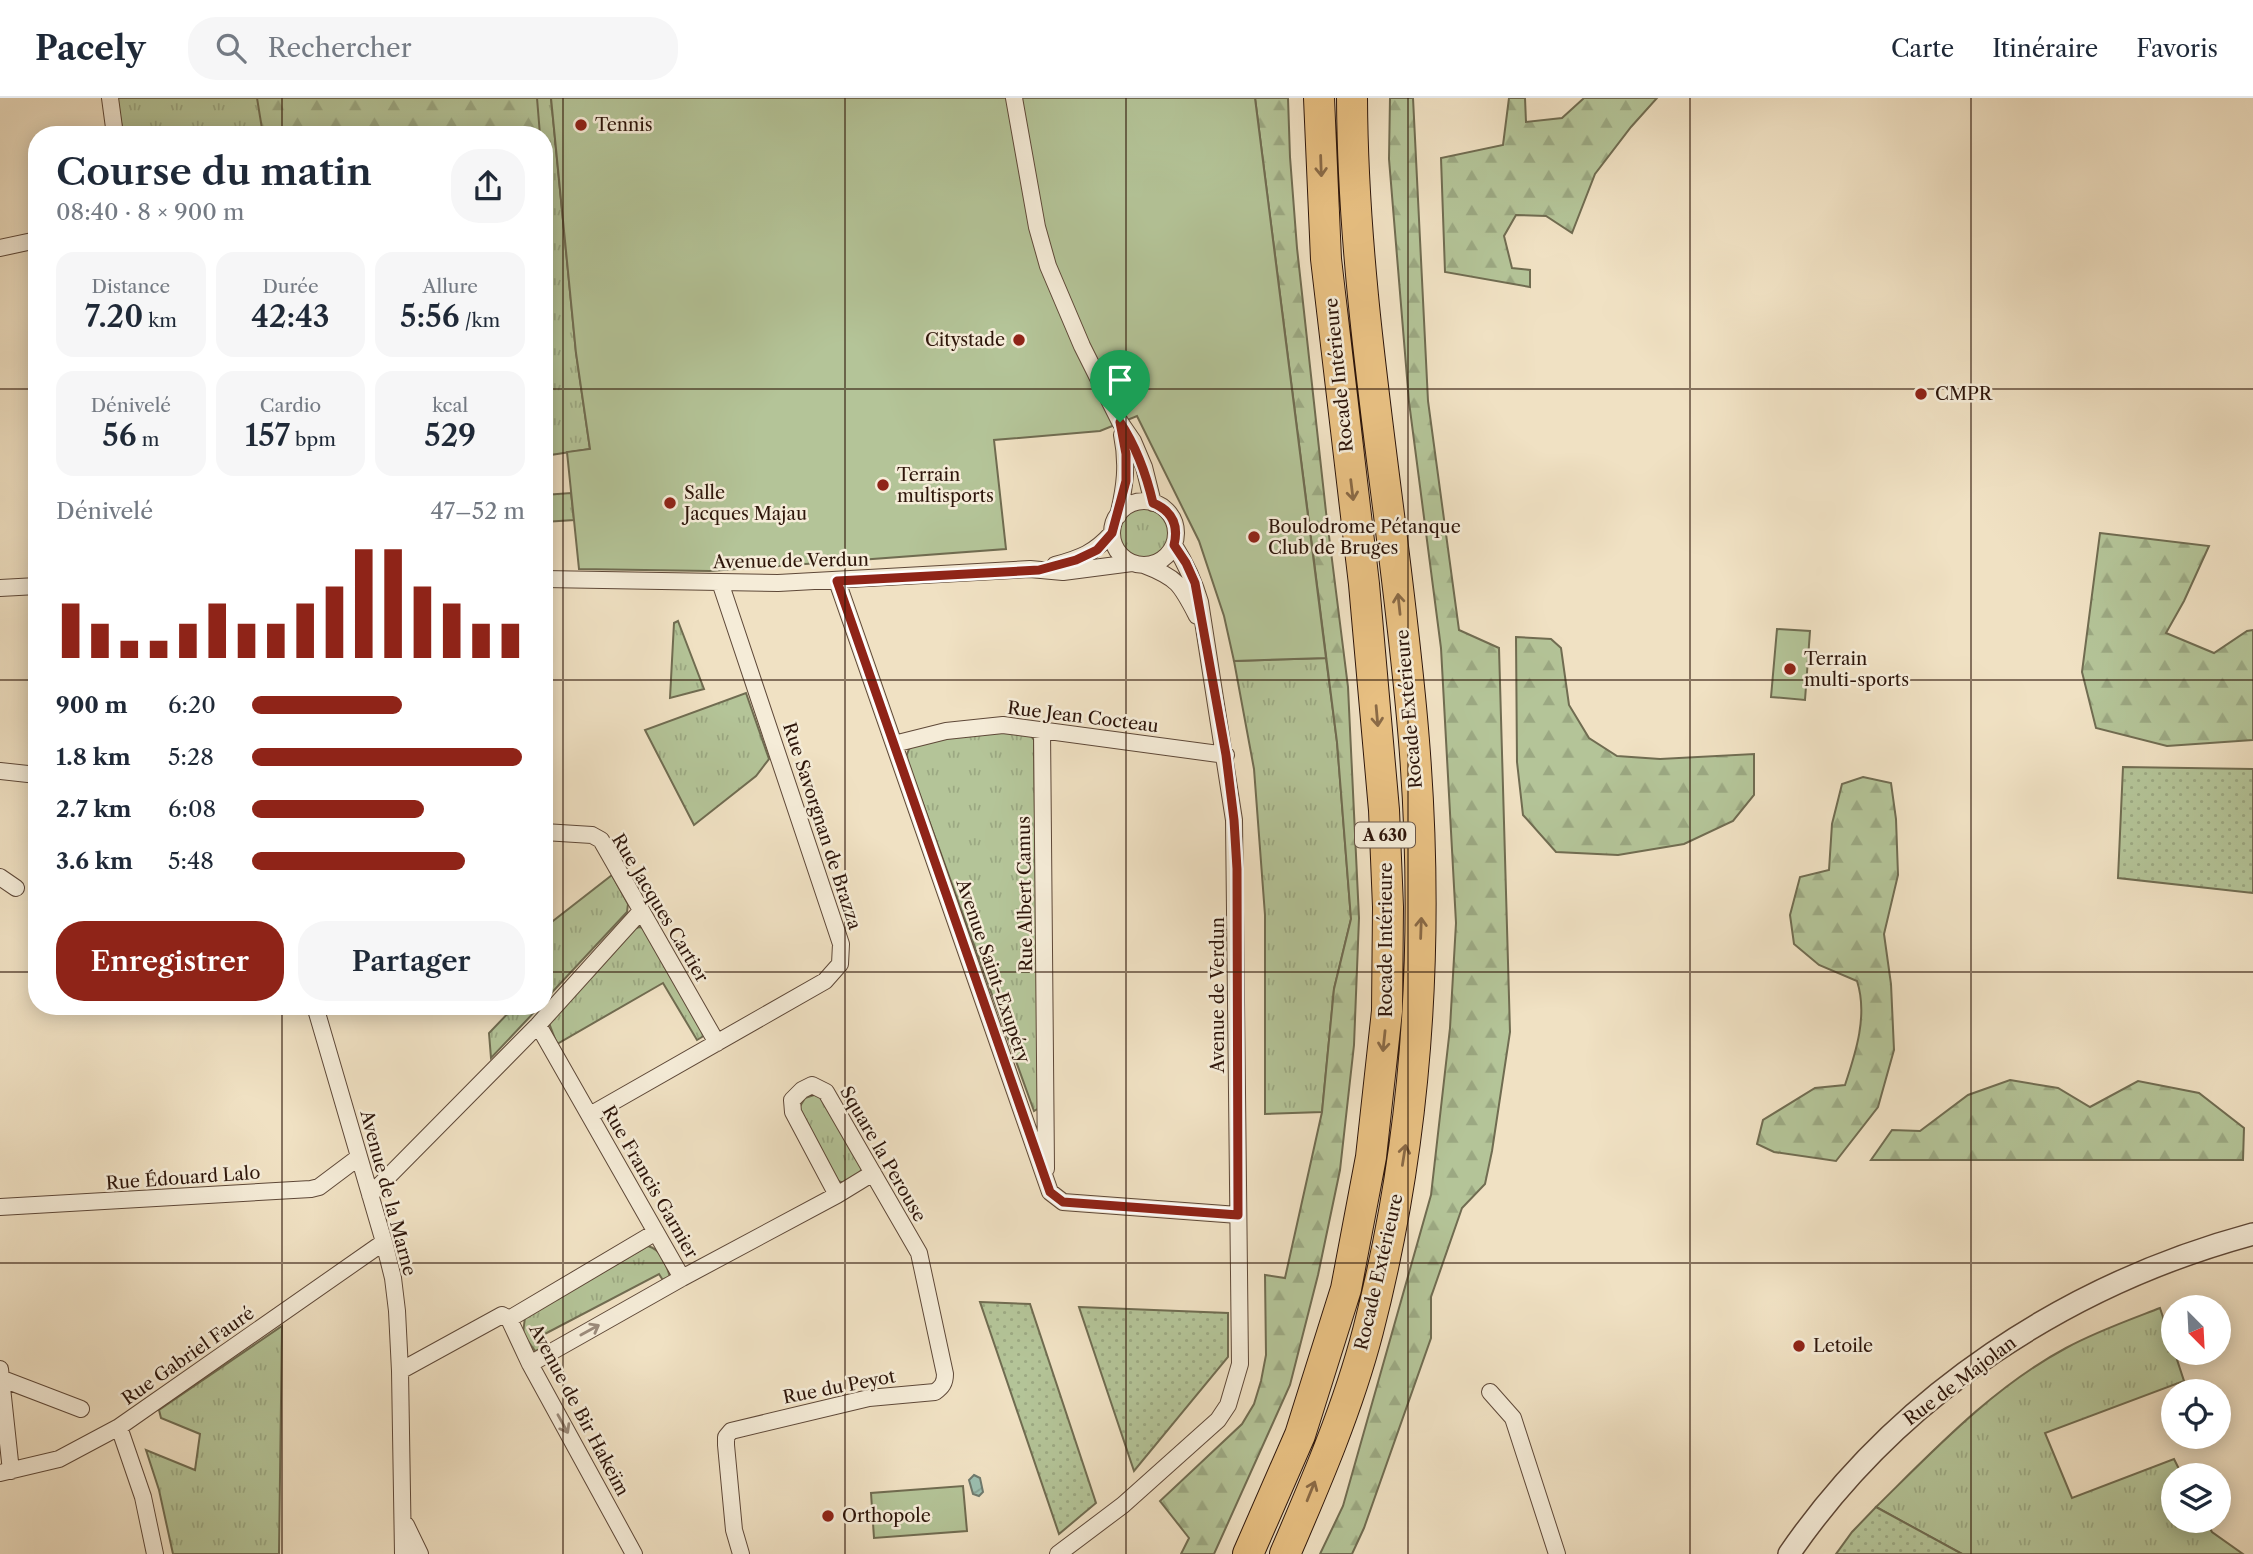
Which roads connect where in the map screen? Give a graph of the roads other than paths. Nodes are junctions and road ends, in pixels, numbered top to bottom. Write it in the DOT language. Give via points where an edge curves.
graph roads {
  1 [pos="110,98"];
  2 [pos="1014,98"];
  3 [pos="1320,98"];
  4 [pos="1352,98"];
  5 [pos="114,126"];
  6 [pos="28,242"];
  7 [pos="0,248"];
  8 [pos="1120,422"];
  9 [pos="1153,503"];
  10 [pos="1118,516"];
  11 [pos="1112,533"];
  12 [pos="1174,545"];
  13 [pos="1138,564"];
  14 [pos="1039,570"];
  15 [pos="553,579"];
  16 [pos="837,581"];
  17 [pos="720,582"];
  18 [pos="28,586"];
  19 [pos="0,588"];
  20 [pos="1203,628"];
  21 [pos="1042,730"];
  22 [pos="894,744"];
  23 [pos="1226,755"];
  24 [pos="0,771"];
  25 [pos="28,774"];
  26 [pos="553,833"];
  27 [pos="0,877"];
  28 [pos="16,888"];
  29 [pos="641,911"];
  30 [pos="553,1008"];
  31 [pos="317,1015"];
  32 [pos="547,1015"];
  33 [pos="538,1025"];
  34 [pos="717,1043"];
  35 [pos="590,1115"];
  36 [pos="359,1157"];
  37 [pos="873,1173"];
  38 [pos="1046,1183"];
  39 [pos="370,1195"];
  40 [pos="837,1195"];
  41 [pos="0,1208"];
  42 [pos="1238,1215"];
  43 [pos="656,1232"];
  44 [pos="2253,1234"];
  45 [pos="384,1242"];
  46 [pos="919,1253"];
  47 [pos="682,1278"];
  48 [pos="509,1319"];
  49 [pos="530,1364"];
  50 [pos="400,1371"];
  51 [pos="1,1375"];
  52 [pos="1490,1392"];
  53 [pos="81,1409"];
  54 [pos="119,1427"];
  55 [pos="6,1472"];
  56 [pos="403,1519"];
  57 [pos="1248,1553"];
  58 [pos="155,1554"];
  59 [pos="403,1554"];
  60 [pos="421,1554"];
  61 [pos="634,1554"];
  62 [pos="741,1554"];
  63 [pos="1058,1554"];
  64 [pos="1285,1554"];
  65 [pos="1557,1554"];
  66 [pos="1789,1554"];
  1 -- 5 [label="street"];
  2 -- 8 [label="street" via="1048,266"];
  3 -- 57 [label="highway, Rocade Intérieure / A 630, one-way" via="1326,259 1364,584 1384,810 1387,1012 1371,1157 1346,1289 1300,1436"];
  64 -- 4 [label="highway, Rocade Extérieure / A 630, one-way" via="1344,1408 1368,1334 1406,1141 1420,989 1422,892 1414,739 1362,270"];
  6 -- 7 [label="street"];
  8 -- 9 [label="street" via="1144,467"];
  8 -- 10 [label="street" via="1126,481"];
  9 -- 10 [label="street" via="1133,503"];
  9 -- 12 [label="street" via="1171,515"];
  10 -- 11 [label="street"];
  11 -- 13 [label="street" via="1117,551"];
  11 -- 14 [label="street, Avenue de Verdun" via="1097,550"];
  12 -- 13 [label="street" via="1162,560"];
  12 -- 20 [label="street, Avenue de Verdun" via="1195,583"];
  13 -- 14 [label="street, Avenue de Verdun"];
  13 -- 20 [label="street, Avenue de Verdun" via="1169,575 1183,588"];
  14 -- 16 [label="street, Avenue de Verdun"];
  15 -- 17 [label="street, Avenue de Verdun"];
  16 -- 17 [label="street, Avenue de Verdun"];
  16 -- 22 [label="street, Avenue Saint-Exupéry"];
  17 -- 34 [label="street, Rue Savorgnan de Brazza" via="841,944 840,964 825,981"];
  18 -- 19 [label="street"];
  20 -- 23 [label="street, Avenue de Verdun"];
  21 -- 22 [label="street, Rue Jean Cocteau" via="1003,725 946,731"];
  21 -- 23 [label="street, Rue Jean Cocteau"];
  21 -- 38 [label="street, Rue Albert Camus"];
  22 -- 38 [label="street, Avenue Saint-Exupéry"];
  23 -- 42 [label="street, Avenue de Verdun" via="1237,869"];
  24 -- 25 [label="street"];
  26 -- 29 [label="street, Rue Jacques Cartier" via="592,835 601,841"];
  27 -- 28 [label="street"];
  29 -- 30 [label="street"];
  29 -- 34 [label="street, Rue Jacques Cartier"];
  31 -- 36 [label="street, Avenue de la Marne"];
  32 -- 33 [label="street"];
  33 -- 35 [label="street, Rue Francis Garnier"];
  33 -- 39 [label="street"];
  34 -- 35 [label="street, Rue Savorgnan de Brazza"];
  35 -- 43 [label="street, Rue Francis Garnier"];
  36 -- 39 [label="street, Avenue de la Marne"];
  36 -- 41 [label="street, Rue Édouard Lalo" via="311,1189"];
  37 -- 40 [label="street, Rue Francis Garnier"];
  37 -- 40 [label="street, Square la Perouse" via="826,1092 812,1085 802,1090 792,1100 793,1112"];
  37 -- 46 [label="street, Square la Perouse"];
  38 -- 42 [label="street" via="1063,1202"];
  39 -- 45 [label="street, Avenue de la Marne"];
  40 -- 47 [label="street, Rue Francis Garnier"];
  42 -- 63 [label="street, Avenue de Verdun" via="1240,1364 1228,1405 1218,1420 1123,1505"];
  43 -- 47 [label="street, Rue Francis Garnier"];
  43 -- 48 [label="street"];
  44 -- 66 [label="street, Rue de Majolan" via="2100,1291 1993,1351 1902,1424 1826,1503"];
  45 -- 50 [label="street, Avenue de la Marne" via="394,1289"];
  45 -- 54 [label="street, Rue Gabriel Fauré"];
  46 -- 62 [label="street, Rue du Peyot" via="945,1374 942,1388 869,1398 731,1431 726,1445 734,1530"];
  49 -- 47 [label="street, one-way"];
  48 -- 49 [label="street, Avenue de Bir Hakeïm"];
  48 -- 50 [label="street, Avenue de Bir Hakeïm" via="502,1315"];
  49 -- 61 [label="street, Avenue de Bir Hakeïm, one-way"];
  50 -- 56 [label="street, Avenue de la Marne"];
  51 -- 53 [label="street"];
  51 -- 55 [label="street"];
  52 -- 65 [label="street" via="1513,1418"];
  54 -- 55 [label="street, Rue Gabriel Fauré" via="59,1459"];
  54 -- 58 [label="street" via="143,1497"];
  56 -- 59 [label="street, Avenue de la Marne"];
  56 -- 60 [label="street"];
}
